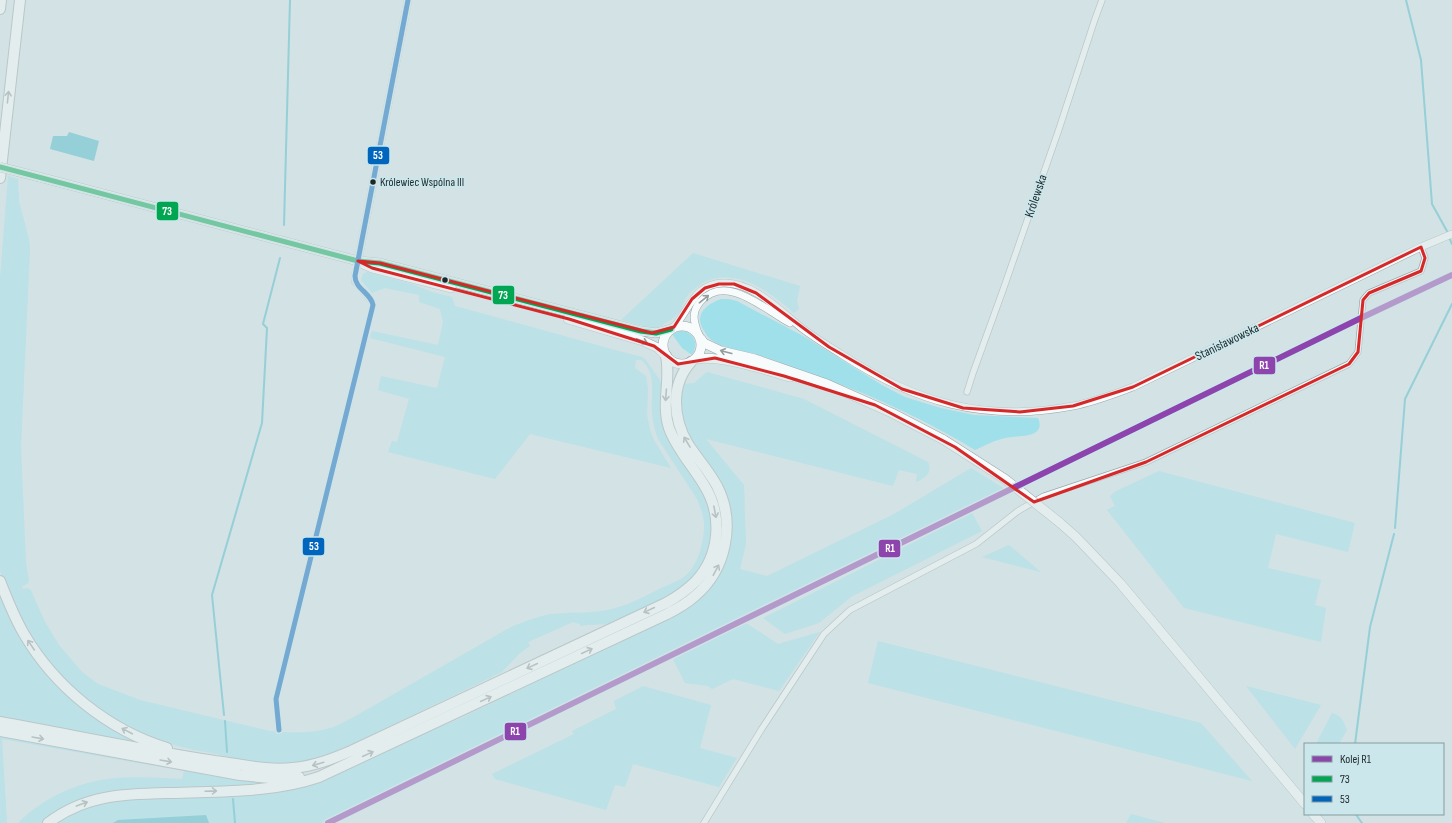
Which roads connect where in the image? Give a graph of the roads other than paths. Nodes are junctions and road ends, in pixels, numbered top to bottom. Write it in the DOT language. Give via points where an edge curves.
graph roads {
  1 [pos="1,0"];
  2 [pos="20,0"];
  3 [pos="408,0"];
  4 [pos="1102,0"];
  5 [pos="0,9"];
  6 [pos="0,167"];
  7 [pos="0,178"];
  8 [pos="1450,235"];
  9 [pos="1421,247"];
  10 [pos="358,261"];
  11 [pos="673,328"];
  12 [pos="804,330"];
  13 [pos="700,336"];
  14 [pos="666,355"];
  15 [pos="694,361"];
  16 [pos="967,392"];
  17 [pos="875,405"];
  18 [pos="0,581"];
  19 [pos="0,722"];
  20 [pos="279,730"];
  21 [pos="0,731"];
  22 [pos="217,761"];
  23 [pos="332,770"];
  24 [pos="1304,803"];
  25 [pos="1314,815"];
  26 [pos="48,823"];
  27 [pos="704,823"];
  28 [pos="1321,823"];
  1 -- 5 [label="highway"];
  7 -- 2 [label="highway, one-way"];
  3 -- 10 [label="street"];
  4 -- 16 [label="street, Królewska"];
  6 -- 10 [label="main road, bridge"];
  8 -- 9 [label="street, Stanisławowska"];
  9 -- 12 [label="street, Stanisławowska" via="1133,387 1095,401 1039,411 991,411 947,404 921,396 882,379"];
  9 -- 27 [label="street" via="1424,258 1421,270 1368,293 1363,300 1358,352 1349,364 1146,462 1044,496 1018,511 976,544 850,610 837,620 820,640 761,730"];
  10 -- 11 [label="main road" via="380,263 648,333"];
  10 -- 14 [label="main road, one-way" via="372,268 636,338"];
  10 -- 20 [label="street" via="355,282 373,305 276,699"];
  11 -- 12 [label="street" via="698,293 715,284 726,283 739,285 756,293"];
  11 -- 13 [label="main road" via="690,327"];
  11 -- 14 [label="main road" via="663,340"];
  13 -- 12 [label="street, one-way" via="693,319 695,308 704,298 725,291 744,295"];
  13 -- 15 [label="main road" via="702,348"];
  17 -- 13 [label="main road, one-way" via="827,384 755,359 716,349 704,343"];
  14 -- 15 [label="main road" via="669,360 682,365"];
  14 -- 22 [label="highway, one-way" via="668,370 665,409 670,429 681,452 709,494 716,516 716,538 710,560 702,574 687,589 659,606 331,760 309,766 279,769"];
  15 -- 17 [label="main road" via="715,358"];
  23 -- 15 [label="highway, one-way" via="679,608 705,586 722,557 727,519 718,487 688,444 676,410 676,391 682,374"];
  17 -- 24 [label="main road, bridge" via="944,440 1005,480 1076,537 1120,583"];
  22 -- 18 [label="highway, one-way" via="148,741 112,723 82,702 52,672 34,649 15,618"];
  19 -- 22 [label="highway"];
  21 -- 23 [label="highway, one-way" via="255,777 291,778"];
  26 -- 23 [label="highway, one-way" via="77,806 108,797 268,788 311,780"];
  25 -- 28 [label="main road"];
}
